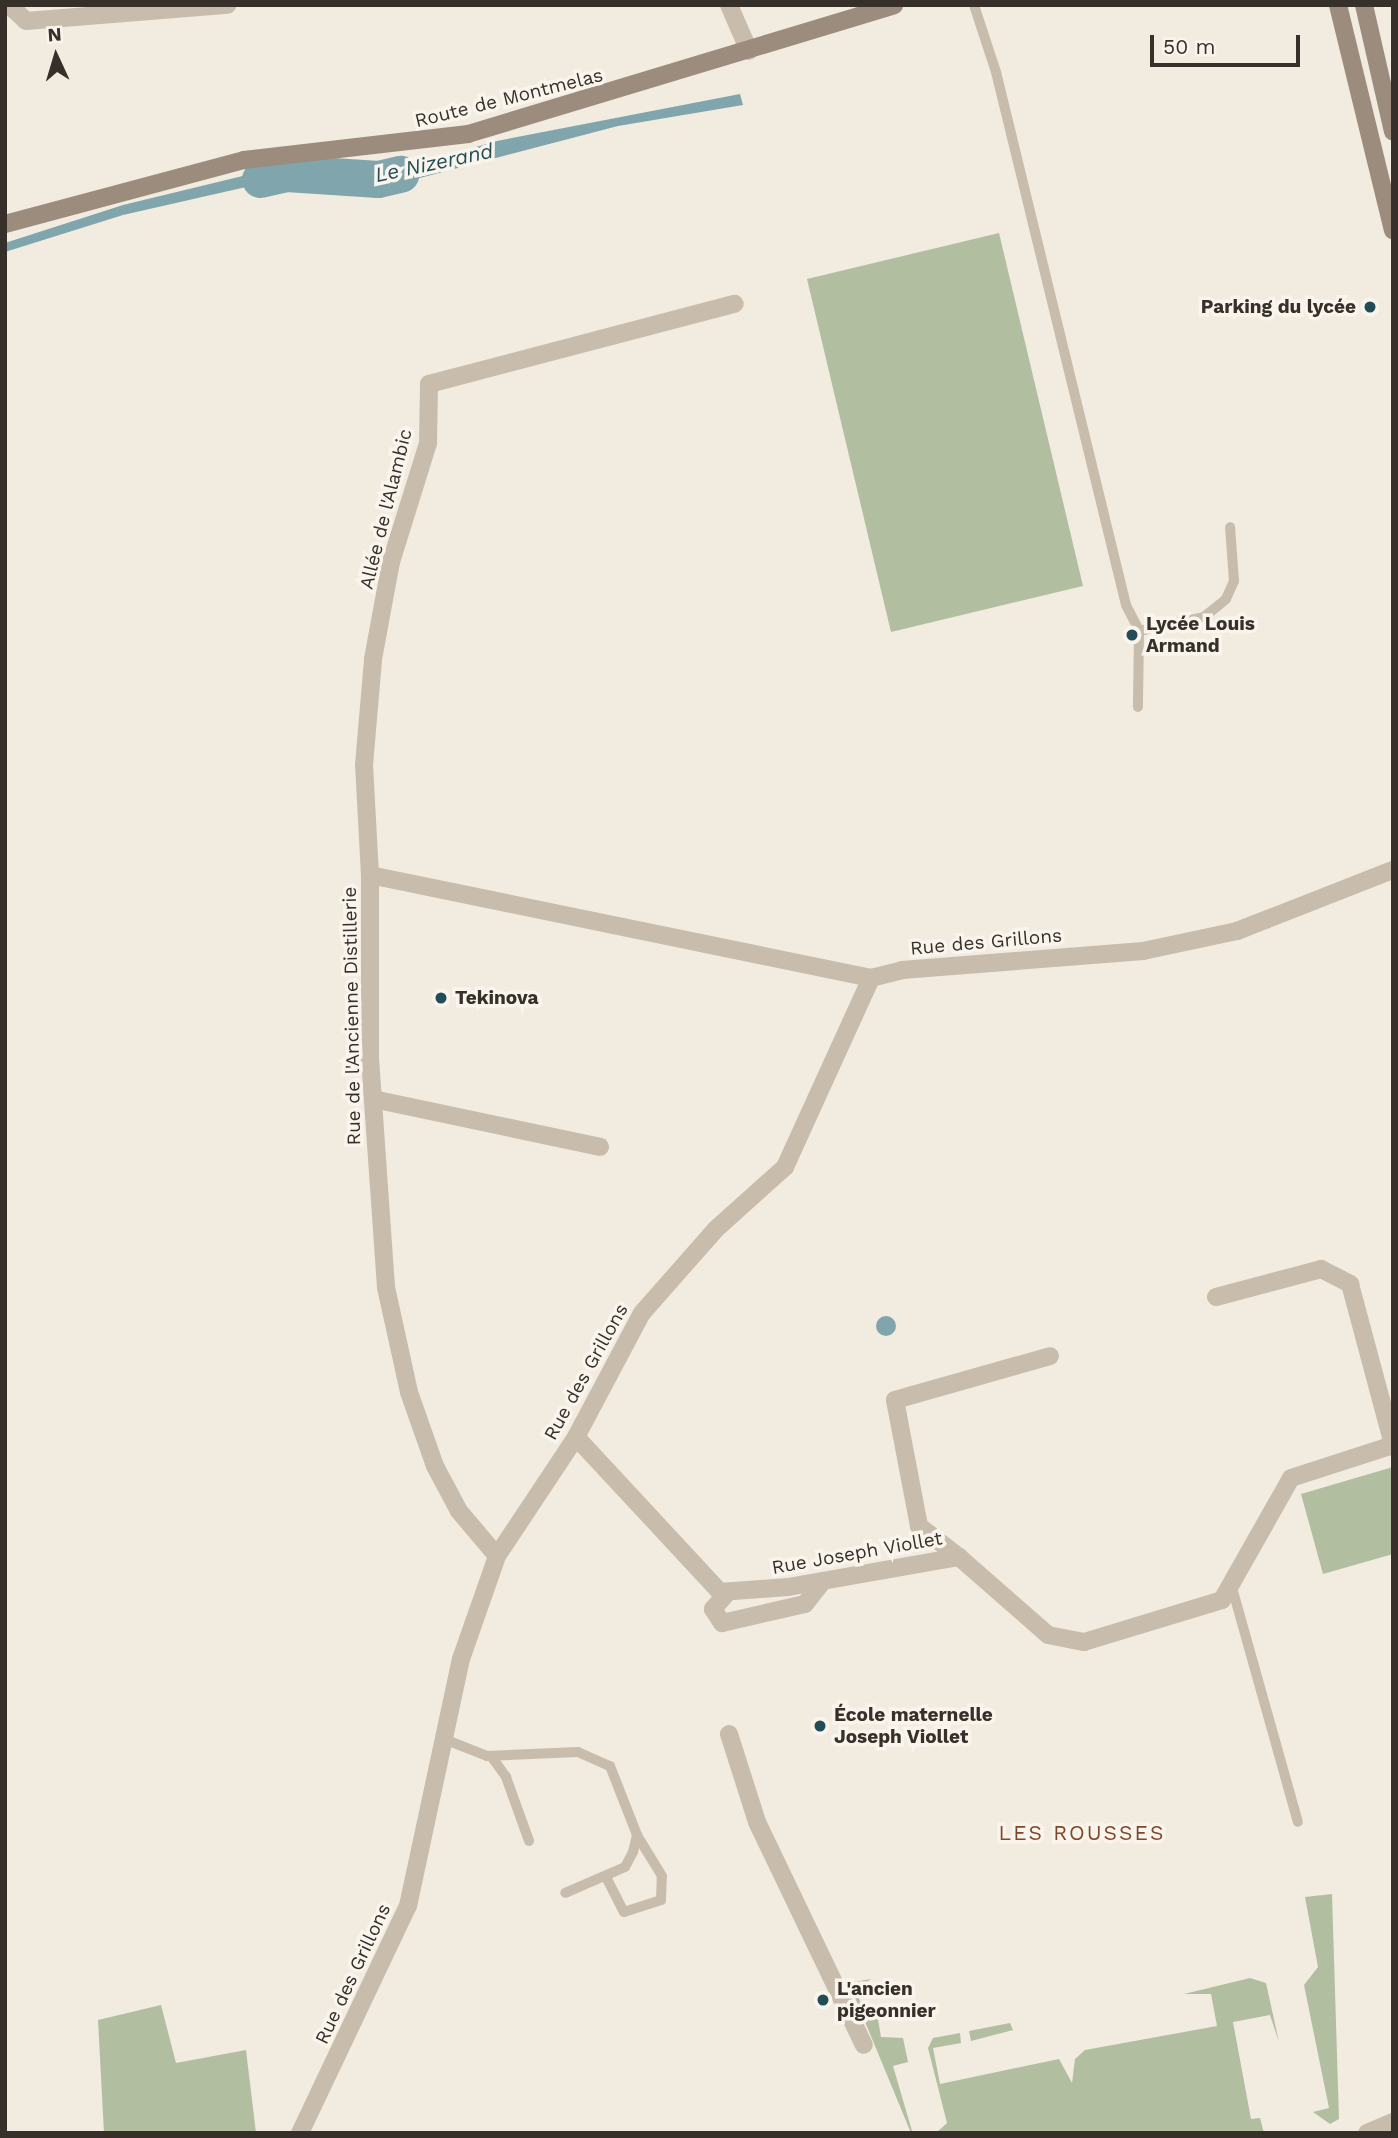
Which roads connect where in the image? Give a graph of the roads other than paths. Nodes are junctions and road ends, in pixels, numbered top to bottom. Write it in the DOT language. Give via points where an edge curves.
graph roads {
  1 [pos="9,5"];
  2 [pos="228,5"];
  3 [pos="729,5"];
  4 [pos="894,5"];
  5 [pos="974,5"];
  6 [pos="1338,5"];
  7 [pos="1364,5"];
  8 [pos="749,51"];
  9 [pos="1393,132"];
  10 [pos="5,223"];
  11 [pos="1393,230"];
  12 [pos="734,304"];
  13 [pos="1230,527"];
  14 [pos="1139,631"];
  15 [pos="1138,707"];
  16 [pos="1393,870"];
  17 [pos="370,875"];
  18 [pos="871,978"];
  19 [pos="373,1099"];
  20 [pos="600,1147"];
  21 [pos="1216,1297"];
  22 [pos="1050,1356"];
  23 [pos="576,1437"];
  24 [pos="1393,1445"];
  25 [pos="497,1556"];
  26 [pos="959,1556"];
  27 [pos="823,1581"];
  28 [pos="1231,1584"];
  29 [pos="726,1594"];
  30 [pos="729,1734"];
  31 [pos="444,1739"];
  32 [pos="491,1756"];
  33 [pos="1298,1822"];
  34 [pos="637,1835"];
  35 [pos="529,1841"];
  36 [pos="606,1877"];
  37 [pos="565,1893"];
  38 [pos="864,2045"];
  39 [pos="1393,2122"];
  40 [pos="300,2133"];
  41 [pos="1367,2133"];
  1 -- 2 [label="street" via="26,21"];
  3 -- 8 [label="street"];
  4 -- 8 [label="street, Route de Montmelas"];
  5 -- 14 [label="lane" via="996,72 1126,605"];
  6 -- 11 [label="street"];
  7 -- 9 [label="street"];
  8 -- 10 [label="street, Route de Montmelas" via="468,134 244,160"];
  12 -- 17 [label="street, Allée de l'Alambic" via="429,384 428,443 391,562 373,659 365,765"];
  13 -- 14 [label="lane" via="1234,581 1226,599 1204,617"];
  14 -- 15 [label="lane"];
  16 -- 18 [label="street, Rue des Grillons" via="1237,932 1143,951 902,970"];
  17 -- 18 [label="street, Rue de l'Ancienne Distillerie"];
  17 -- 19 [label="street, Rue de l'Ancienne Distillerie"];
  18 -- 23 [label="street, Rue des Grillons" via="785,1167 716,1229 642,1313"];
  19 -- 20 [label="street"];
  19 -- 25 [label="street, Rue de l'Ancienne Distillerie" via="386,1287 409,1392 435,1466 459,1511"];
  21 -- 24 [label="street" via="1321,1269 1350,1284"];
  22 -- 26 [label="street" via="895,1400 919,1526"];
  23 -- 25 [label="street, Rue des Grillons"];
  23 -- 29 [label="street"];
  24 -- 28 [label="street, Rue Joseph Viollet" via="1291,1478"];
  25 -- 31 [label="street, Rue des Grillons" via="461,1660"];
  26 -- 27 [label="street, Rue Joseph Viollet"];
  26 -- 28 [label="street, Rue Joseph Viollet" via="1048,1635 1084,1642 1222,1600"];
  27 -- 29 [label="street, Rue Joseph Viollet"];
  27 -- 29 [label="street" via="806,1604 722,1623 713,1609"];
  28 -- 33 [label="lane"];
  30 -- 38 [label="street" via="758,1822"];
  31 -- 32 [label="lane"];
  31 -- 40 [label="street, Rue des Grillons" via="399,1931"];
  32 -- 34 [label="lane" via="597,1757 618,1779"];
  32 -- 35 [label="lane" via="506,1777"];
  34 -- 36 [label="lane" via="625,1867"];
  34 -- 36 [label="lane" via="662,1876 661,1900 624,1912"];
  36 -- 37 [label="lane"];
  39 -- 41 [label="street"];
}
